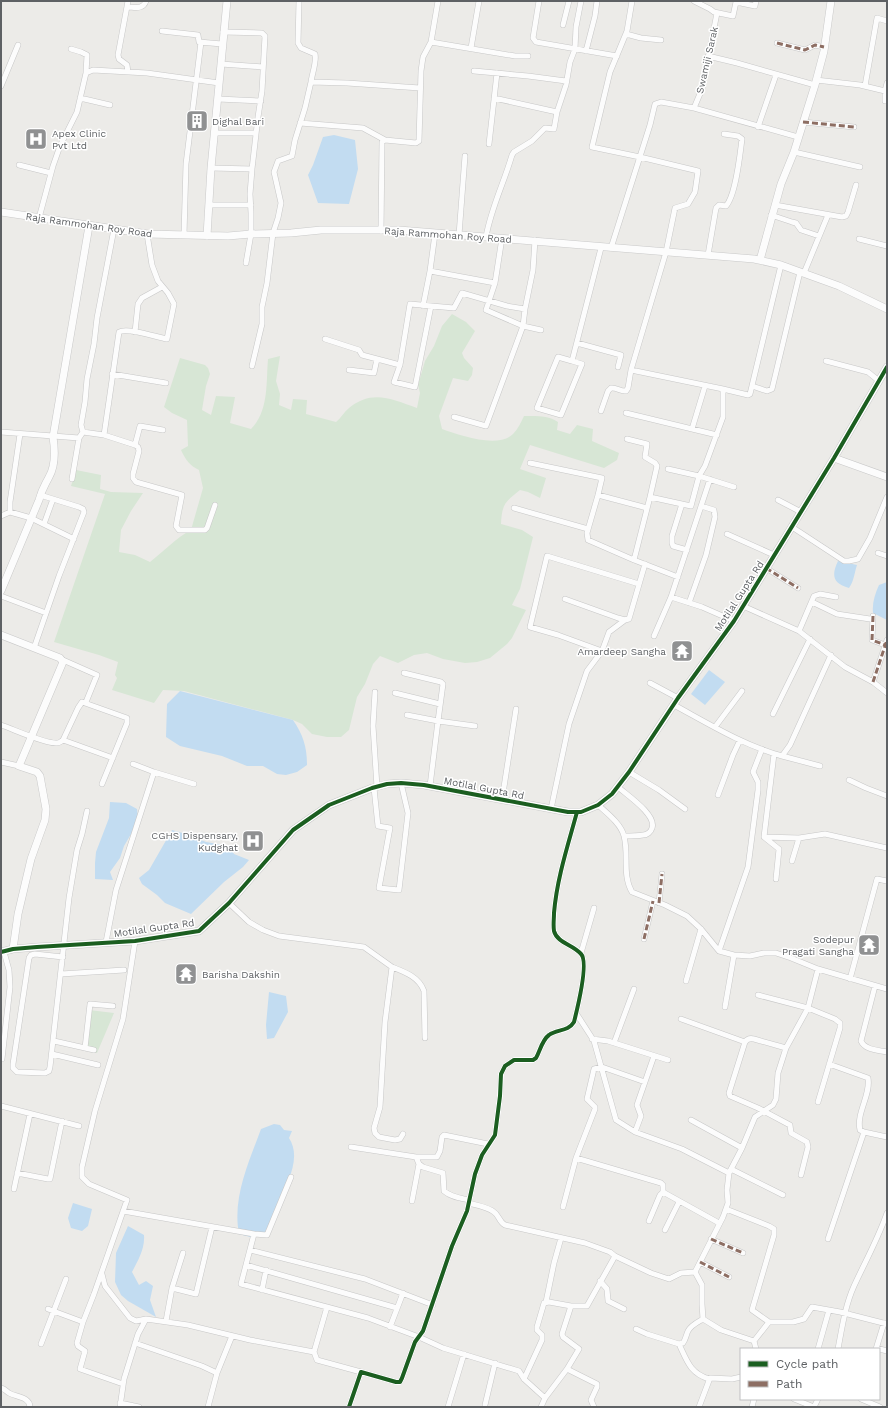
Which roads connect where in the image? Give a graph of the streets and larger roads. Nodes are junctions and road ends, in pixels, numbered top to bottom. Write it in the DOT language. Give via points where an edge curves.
graph roads {
  1 [pos="128,1"];
  2 [pos="146,1"];
  3 [pos="227,1"];
  4 [pos="299,1"];
  5 [pos="438,1"];
  6 [pos="479,1"];
  7 [pos="539,1"];
  8 [pos="569,1"];
  9 [pos="581,1"];
  10 [pos="597,1"];
  11 [pos="632,1"];
  12 [pos="694,1"];
  13 [pos="756,1"];
  14 [pos="831,1"];
  15 [pos="127,7"];
  16 [pos="717,13"];
  17 [pos="887,21"];
  18 [pos="563,25"];
  19 [pos="162,31"];
  20 [pos="224,32"];
  21 [pos="626,34"];
  22 [pos="661,40"];
  23 [pos="201,42"];
  24 [pos="431,42"];
  25 [pos="777,43"];
  26 [pos="222,44"];
  27 [pos="18,45"];
  28 [pos="824,47"];
  29 [pos="471,48"];
  30 [pos="71,49"];
  31 [pos="575,49"];
  32 [pos="586,51"];
  33 [pos="528,56"];
  34 [pos="617,56"];
  35 [pos="708,56"];
  36 [pos="221,64"];
  37 [pos="263,67"];
  38 [pos="474,71"];
  39 [pos="128,72"];
  40 [pos="86,73"];
  41 [pos="497,73"];
  42 [pos="776,75"];
  43 [pos="196,80"];
  44 [pos="566,81"];
  45 [pos="311,82"];
  46 [pos="815,83"];
  47 [pos="887,83"];
  48 [pos="219,84"];
  49 [pos="1,86"];
  50 [pos="865,86"];
  51 [pos="420,88"];
  52 [pos="885,91"];
  53 [pos="80,98"];
  54 [pos="218,98"];
  55 [pos="494,98"];
  56 [pos="261,101"];
  57 [pos="887,101"];
  58 [pos="110,105"];
  59 [pos="694,108"];
  60 [pos="557,112"];
  61 [pos="803,122"];
  62 [pos="300,123"];
  63 [pos="758,127"];
  64 [pos="854,127"];
  65 [pos="215,133"];
  66 [pos="256,133"];
  67 [pos="724,134"];
  68 [pos="798,137"];
  69 [pos="385,140"];
  70 [pos="489,144"];
  71 [pos="794,152"];
  72 [pos="465,156"];
  73 [pos="640,157"];
  74 [pos="19,165"];
  75 [pos="860,167"];
  76 [pos="211,168"];
  77 [pos="252,169"];
  78 [pos="51,173"];
  79 [pos="856,185"];
  80 [pos="209,205"];
  81 [pos="251,205"];
  82 [pos="776,206"];
  83 [pos="1,212"];
  84 [pos="771,215"];
  85 [pos="828,215"];
  86 [pos="39,218"];
  87 [pos="89,226"];
  88 [pos="114,229"];
  89 [pos="381,231"];
  90 [pos="272,233"];
  91 [pos="147,234"];
  92 [pos="251,234"];
  93 [pos="435,234"];
  94 [pos="184,235"];
  95 [pos="459,235"];
  96 [pos="207,236"];
  97 [pos="819,236"];
  98 [pos="486,237"];
  99 [pos="502,238"];
  100 [pos="859,239"];
  101 [pos="535,240"];
  102 [pos="887,246"];
  103 [pos="601,248"];
  104 [pos="612,248"];
  105 [pos="666,252"];
  106 [pos="708,255"];
  107 [pos="760,260"];
  108 [pos="246,263"];
  109 [pos="780,264"];
  110 [pos="430,271"];
  111 [pos="802,272"];
  112 [pos="495,282"];
  113 [pos="162,288"];
  114 [pos="489,300"];
  115 [pos="423,306"];
  116 [pos="431,306"];
  117 [pos="525,309"];
  118 [pos="887,309"];
  119 [pos="523,326"];
  120 [pos="541,330"];
  121 [pos="135,332"];
  122 [pos="325,339"];
  123 [pos="577,343"];
  124 [pos="378,359"];
  125 [pos="572,361"];
  126 [pos="826,361"];
  127 [pos="400,365"];
  128 [pos="252,366"];
  129 [pos="618,367"];
  130 [pos="887,367"];
  131 [pos="349,370"];
  132 [pos="631,370"];
  133 [pos="112,374"];
  134 [pos="879,381"];
  135 [pos="166,383"];
  136 [pos="705,386"];
  137 [pos="752,386"];
  138 [pos="723,389"];
  139 [pos="601,411"];
  140 [pos="626,413"];
  141 [pos="454,417"];
  142 [pos="692,429"];
  143 [pos="163,430"];
  144 [pos="1,432"];
  145 [pos="83,432"];
  146 [pos="20,434"];
  147 [pos="104,435"];
  148 [pos="717,435"];
  149 [pos="53,437"];
  150 [pos="79,438"];
  151 [pos="627,439"];
  152 [pos="135,445"];
  153 [pos="834,458"];
  154 [pos="530,463"];
  155 [pos="668,468"];
  156 [pos="700,476"];
  157 [pos="887,477"];
  158 [pos="72,479"];
  159 [pos="710,479"];
  160 [pos="734,487"];
  161 [pos="40,495"];
  162 [pos="598,495"];
  163 [pos="650,497"];
  164 [pos="887,497"];
  165 [pos="53,499"];
  166 [pos="778,500"];
  167 [pos="682,504"];
  168 [pos="215,505"];
  169 [pos="701,506"];
  170 [pos="514,508"];
  171 [pos="647,508"];
  172 [pos="10,512"];
  173 [pos="801,512"];
  174 [pos="1,516"];
  175 [pos="31,518"];
  176 [pos="44,524"];
  177 [pos="792,527"];
  178 [pos="588,529"];
  179 [pos="727,534"];
  180 [pos="74,539"];
  181 [pos="687,550"];
  182 [pos="878,553"];
  183 [pos="774,555"];
  184 [pos="887,556"];
  185 [pos="634,560"];
  186 [pos="645,564"];
  187 [pos="766,568"];
  188 [pos="678,577"];
  189 [pos="639,584"];
  190 [pos="798,588"];
  191 [pos="1,591"];
  192 [pos="1,596"];
  193 [pos="671,597"];
  194 [pos="836,597"];
  195 [pos="565,599"];
  196 [pos="812,602"];
  197 [pos="689,603"];
  198 [pos="743,606"];
  199 [pos="46,613"];
  200 [pos="625,620"];
  201 [pos="734,620"];
  202 [pos="799,631"];
  203 [pos="1,636"];
  204 [pos="654,636"];
  205 [pos="810,639"];
  206 [pos="886,642"];
  207 [pos="34,648"];
  208 [pos="602,651"];
  209 [pos="831,655"];
  210 [pos="63,660"];
  211 [pos="404,672"];
  212 [pos="874,682"];
  213 [pos="650,683"];
  214 [pos="742,691"];
  215 [pos="375,692"];
  216 [pos="887,693"];
  217 [pos="395,694"];
  218 [pos="676,701"];
  219 [pos="86,702"];
  220 [pos="440,704"];
  221 [pos="516,709"];
  222 [pos="773,714"];
  223 [pos="407,716"];
  224 [pos="438,721"];
  225 [pos="1,725"];
  226 [pos="474,726"];
  227 [pos="715,727"];
  228 [pos="32,736"];
  229 [pos="63,740"];
  230 [pos="740,740"];
  231 [pos="762,750"];
  232 [pos="774,754"];
  233 [pos="782,756"];
  234 [pos="113,758"];
  235 [pos="1,762"];
  236 [pos="133,764"];
  237 [pos="18,766"];
  238 [pos="820,766"];
  239 [pos="154,772"];
  240 [pos="629,772"];
  241 [pos="849,780"];
  242 [pos="401,783"];
  243 [pos="102,784"];
  244 [pos="194,784"];
  245 [pos="430,786"];
  246 [pos="376,787"];
  247 [pos="618,787"];
  248 [pos="718,796"];
  249 [pos="887,796"];
  250 [pos="502,800"];
  251 [pos="598,805"];
  252 [pos="552,809"];
  253 [pos="684,809"];
  254 [pos="87,812"];
  255 [pos="577,812"];
  256 [pos="624,836"];
  257 [pos="764,837"];
  258 [pos="799,838"];
  259 [pos="887,848"];
  260 [pos="792,861"];
  261 [pos="662,874"];
  262 [pos="776,879"];
  263 [pos="887,882"];
  264 [pos="652,901"];
  265 [pos="229,903"];
  266 [pos="659,903"];
  267 [pos="594,908"];
  268 [pos="701,929"];
  269 [pos="644,938"];
  270 [pos="135,940"];
  271 [pos="106,942"];
  272 [pos="64,945"];
  273 [pos="13,950"];
  274 [pos="719,951"];
  275 [pos="2,952"];
  276 [pos="581,953"];
  277 [pos="734,955"];
  278 [pos="63,957"];
  279 [pos="392,967"];
  280 [pos="124,970"];
  281 [pos="818,970"];
  282 [pos="61,974"];
  283 [pos="850,979"];
  284 [pos="686,981"];
  285 [pos="875,986"];
  286 [pos="634,989"];
  287 [pos="887,989"];
  288 [pos="758,995"];
  289 [pos="113,1006"];
  290 [pos="725,1007"];
  291 [pos="808,1008"];
  292 [pos="576,1013"];
  293 [pos="681,1019"];
  294 [pos="425,1038"];
  295 [pos="592,1039"];
  296 [pos="54,1041"];
  297 [pos="744,1042"];
  298 [pos="614,1043"];
  299 [pos="85,1048"];
  300 [pos="786,1048"];
  301 [pos="94,1050"];
  302 [pos="887,1052"];
  303 [pos="52,1054"];
  304 [pos="654,1056"];
  305 [pos="2,1059"];
  306 [pos="668,1060"];
  307 [pos="829,1064"];
  308 [pos="98,1065"];
  309 [pos="602,1067"];
  310 [pos="645,1082"];
  311 [pos="818,1102"];
  312 [pos="1,1106"];
  313 [pos="764,1112"];
  314 [pos="30,1114"];
  315 [pos="691,1120"];
  316 [pos="62,1121"];
  317 [pos="80,1126"];
  318 [pos="635,1132"];
  319 [pos="864,1132"];
  320 [pos="403,1134"];
  321 [pos="887,1137"];
  322 [pos="488,1144"];
  323 [pos="351,1146"];
  324 [pos="742,1148"];
  325 [pos="416,1157"];
  326 [pos="576,1158"];
  327 [pos="419,1164"];
  328 [pos="730,1171"];
  329 [pos="17,1173"];
  330 [pos="801,1175"];
  331 [pos="291,1177"];
  332 [pos="14,1189"];
  333 [pos="663,1192"];
  334 [pos="783,1194"];
  335 [pos="412,1201"];
  336 [pos="469,1201"];
  337 [pos="679,1202"];
  338 [pos="563,1207"];
  339 [pos="726,1209"];
  340 [pos="123,1211"];
  341 [pos="887,1213"];
  342 [pos="648,1221"];
  343 [pos="719,1223"];
  344 [pos="212,1227"];
  345 [pos="665,1230"];
  346 [pos="254,1234"];
  347 [pos="561,1238"];
  348 [pos="711,1239"];
  349 [pos="828,1239"];
  350 [pos="250,1250"];
  351 [pos="183,1253"];
  352 [pos="743,1253"];
  353 [pos="615,1256"];
  354 [pos="700,1262"];
  355 [pos="246,1264"];
  356 [pos="266,1270"];
  357 [pos="695,1272"];
  358 [pos="102,1273"];
  359 [pos="729,1277"];
  360 [pos="66,1279"];
  361 [pos="600,1281"];
  362 [pos="172,1288"];
  363 [pos="262,1290"];
  364 [pos="403,1293"];
  365 [pos="546,1302"];
  366 [pos="433,1305"];
  367 [pos="571,1306"];
  368 [pos="327,1307"];
  369 [pos="397,1308"];
  370 [pos="624,1309"];
  371 [pos="50,1310"];
  372 [pos="829,1310"];
  373 [pos="845,1313"];
  374 [pos="146,1319"];
  375 [pos="703,1319"];
  376 [pos="166,1321"];
  377 [pos="82,1322"];
  378 [pos="769,1322"];
  379 [pos="885,1324"];
  380 [pos="390,1327"];
  381 [pos="636,1329"];
  382 [pos="232,1336"];
  383 [pos="419,1337"];
  384 [pos="754,1341"];
  385 [pos="135,1343"];
  386 [pos="41,1344"];
  387 [pos="679,1344"];
  388 [pos="756,1348"];
  389 [pos="818,1348"];
  390 [pos="838,1348"];
  391 [pos="876,1348"];
  392 [pos="314,1352"];
  393 [pos="464,1354"];
  394 [pos="495,1363"];
  395 [pos="567,1369"];
  396 [pos="361,1372"];
  397 [pos="217,1373"];
  398 [pos="740,1377"];
  399 [pos="524,1379"];
  400 [pos="709,1379"];
  401 [pos="123,1384"];
  402 [pos="1,1388"];
  403 [pos="545,1398"];
  404 [pos="796,1400"];
  405 [pos="863,1400"];
  406 [pos="120,1405"];
  407 [pos="485,1405"];
  408 [pos="30,1407"];
  409 [pos="139,1407"];
  410 [pos="208,1407"];
  411 [pos="350,1407"];
  412 [pos="448,1407"];
  413 [pos="541,1407"];
  414 [pos="594,1407"];
  415 [pos="699,1407"];
  416 [pos="814,1407"];
  417 [pos="880,1407"];
  1 -- 15 [label="street"];
  2 -- 15 [label="street" via="142,8"];
  3 -- 20 [label="street"];
  4 -- 45 [label="street" via="298,43 301,48 315,54 316,58"];
  5 -- 24 [label="street"];
  6 -- 29 [label="street"];
  7 -- 31 [label="street" via="534,40 540,44"];
  8 -- 18 [label="street"];
  9 -- 31 [label="street"];
  10 -- 32 [label="street"];
  11 -- 21 [label="street"];
  12 -- 16 [label="street"];
  13 -- 16 [label="street" via="755,6 736,2 732,16"];
  14 -- 28 [label="street"];
  15 -- 39 [label="street" via="118,55 127,65"];
  16 -- 35 [label="street, Swamiji Sarak"];
  17 -- 50 [label="street" via="877,18"];
  19 -- 23 [label="street" via="198,35"];
  20 -- 26 [label="street"];
  20 -- 37 [label="street" via="264,34"];
  21 -- 22 [label="street"];
  21 -- 34 [label="street"];
  23 -- 26 [label="street"];
  23 -- 43 [label="street"];
  24 -- 29 [label="street"];
  24 -- 51 [label="street" via="422,57"];
  25 -- 28 [label="street" via="804,50 815,45"];
  26 -- 36 [label="street"];
  27 -- 49 [label="street"];
  28 -- 46 [label="street"];
  29 -- 33 [label="street"];
  30 -- 40 [label="street" via="87,55"];
  31 -- 32 [label="street"];
  31 -- 44 [label="street"];
  32 -- 34 [label="street"];
  34 -- 73 [label="street" via="610,72 592,147"];
  35 -- 42 [label="street"];
  35 -- 59 [label="street, Swamiji Sarak" via="702,89"];
  36 -- 37 [label="street"];
  36 -- 48 [label="street"];
  37 -- 56 [label="street"];
  38 -- 41 [label="street"];
  39 -- 40 [label="street" via="93,70"];
  39 -- 43 [label="street"];
  40 -- 53 [label="street"];
  41 -- 44 [label="street"];
  41 -- 55 [label="street"];
  42 -- 46 [label="street"];
  42 -- 63 [label="street"];
  43 -- 48 [label="street"];
  43 -- 94 [label="street" via="186,164"];
  44 -- 60 [label="street"];
  45 -- 51 [label="street"];
  45 -- 62 [label="street"];
  46 -- 50 [label="street"];
  46 -- 61 [label="street"];
  47 -- 52 [label="street"];
  48 -- 54 [label="street"];
  50 -- 52 [label="street"];
  51 -- 69 [label="street" via="419,141 416,143"];
  52 -- 57 [label="street"];
  53 -- 58 [label="street"];
  53 -- 78 [label="street" via="77,112 60,146"];
  54 -- 56 [label="street"];
  54 -- 65 [label="street"];
  55 -- 60 [label="street"];
  55 -- 70 [label="street"];
  56 -- 66 [label="street"];
  59 -- 63 [label="street"];
  59 -- 73 [label="street" via="661,102 655,104"];
  60 -- 98 [label="street" via="554,129 545,128 512,155 492,211"];
  61 -- 64 [label="street"];
  61 -- 68 [label="street"];
  62 -- 69 [label="street" via="363,128"];
  62 -- 90 [label="street" via="292,156 278,161 274,172 280,203"];
  63 -- 68 [label="street"];
  65 -- 66 [label="street"];
  65 -- 76 [label="street"];
  66 -- 77 [label="street"];
  67 -- 106 [label="street" via="742,139 730,201 726,206 719,205 716,208"];
  68 -- 71 [label="street"];
  69 -- 89 [label="street" via="381,146"];
  71 -- 75 [label="street"];
  71 -- 82 [label="street" via="781,184"];
  72 -- 95 [label="street"];
  73 -- 104 [label="street"];
  73 -- 105 [label="street" via="698,171 695,192 688,204 675,208"];
  74 -- 78 [label="street"];
  76 -- 77 [label="street"];
  76 -- 80 [label="street"];
  77 -- 81 [label="street"];
  78 -- 86 [label="street"];
  79 -- 85 [label="street" via="846,216"];
  80 -- 81 [label="street"];
  80 -- 96 [label="street"];
  81 -- 92 [label="street"];
  82 -- 84 [label="street"];
  82 -- 85 [label="street"];
  83 -- 86 [label="street, Raja Rammohan Roy Road"];
  84 -- 97 [label="street" via="796,223 801,230"];
  84 -- 107 [label="street"];
  85 -- 97 [label="street"];
  86 -- 87 [label="street, Raja Rammohan Roy Road"];
  87 -- 88 [label="street, Raja Rammohan Roy Road"];
  87 -- 149 [label="street"];
  88 -- 91 [label="street, Raja Rammohan Roy Road"];
  88 -- 145 [label="street" via="86,379 81,425"];
  89 -- 90 [label="street, Raja Rammohan Roy Road" via="321,230"];
  89 -- 93 [label="street, Raja Rammohan Roy Road"];
  90 -- 92 [label="street, Raja Rammohan Roy Road"];
  90 -- 128 [label="street" via="262,324"];
  91 -- 94 [label="street, Raja Rammohan Roy Road"];
  91 -- 113 [label="street" via="152,265"];
  92 -- 96 [label="street, Raja Rammohan Roy Road"];
  92 -- 108 [label="street"];
  93 -- 95 [label="street, Raja Rammohan Roy Road"];
  93 -- 110 [label="street"];
  94 -- 96 [label="street, Raja Rammohan Roy Road"];
  95 -- 98 [label="street, Raja Rammohan Roy Road"];
  97 -- 111 [label="street"];
  98 -- 99 [label="street, Raja Rammohan Roy Road"];
  99 -- 101 [label="street, Raja Rammohan Roy Road"];
  99 -- 112 [label="street"];
  100 -- 102 [label="street"];
  101 -- 103 [label="street, Raja Rammohan Roy Road"];
  101 -- 117 [label="street" via="533,270"];
  103 -- 104 [label="street, Raja Rammohan Roy Road"];
  103 -- 123 [label="street"];
  104 -- 105 [label="street, Raja Rammohan Roy Road"];
  105 -- 106 [label="street, Raja Rammohan Roy Road"];
  105 -- 132 [label="street"];
  106 -- 107 [label="street, Raja Rammohan Roy Road"];
  107 -- 109 [label="street, Raja Rammohan Roy Road"];
  109 -- 111 [label="street, Raja Rammohan Roy Road"];
  109 -- 137 [label="street"];
  110 -- 112 [label="street"];
  110 -- 115 [label="street"];
  111 -- 118 [label="street, Raja Rammohan Roy Road"];
  111 -- 137 [label="street" via="772,389 767,391"];
  112 -- 114 [label="street"];
  113 -- 121 [label="street" via="142,298 138,304"];
  113 -- 121 [label="street" via="174,304 167,340"];
  114 -- 116 [label="street" via="462,293 454,308"];
  114 -- 117 [label="street"];
  114 -- 119 [label="street" via="486,310"];
  115 -- 116 [label="street"];
  115 -- 127 [label="street" via="410,304"];
  116 -- 127 [label="street" via="415,387 394,382"];
  117 -- 119 [label="street"];
  119 -- 120 [label="street"];
  119 -- 141 [label="street" via="486,426"];
  121 -- 133 [label="street" via="119,332"];
  122 -- 124 [label="street"];
  123 -- 125 [label="street"];
  123 -- 129 [label="street" via="621,355"];
  124 -- 127 [label="street"];
  124 -- 131 [label="street" via="374,373"];
  125 -- 125 [label="street" via="558,357 537,408 561,415 582,364"];
  126 -- 134 [label="street" via="868,372"];
  130 -- 134 [label="street, Motilal Gupta Rd"];
  132 -- 136 [label="street"];
  132 -- 139 [label="street" via="626,391 611,388"];
  133 -- 135 [label="street"];
  133 -- 147 [label="street"];
  134 -- 153 [label="street, Motilal Gupta Rd"];
  136 -- 138 [label="street"];
  136 -- 142 [label="street"];
  137 -- 138 [label="street" via="748,395"];
  138 -- 148 [label="street" via="723,417"];
  140 -- 142 [label="street"];
  142 -- 148 [label="street"];
  143 -- 152 [label="street" via="140,426"];
  144 -- 146 [label="street"];
  145 -- 147 [label="street"];
  145 -- 150 [label="street"];
  146 -- 149 [label="street"];
  146 -- 172 [label="street"];
  147 -- 152 [label="street"];
  148 -- 156 [label="street"];
  149 -- 150 [label="street"];
  149 -- 161 [label="street" via="54,466"];
  150 -- 158 [label="street"];
  151 -- 163 [label="street" via="647,444 645,457 657,466"];
  152 -- 168 [label="street" via="139,451 133,474 136,482 182,495 177,529 205,530"];
  153 -- 157 [label="street"];
  153 -- 173 [label="street, Motilal Gupta Rd"];
  154 -- 162 [label="street" via="602,478"];
  155 -- 156 [label="street"];
  156 -- 159 [label="street"];
  156 -- 167 [label="street" via="691,506"];
  159 -- 160 [label="street"];
  159 -- 169 [label="street"];
  161 -- 165 [label="street"];
  161 -- 175 [label="street"];
  162 -- 171 [label="street"];
  162 -- 178 [label="street"];
  163 -- 167 [label="street"];
  163 -- 171 [label="street"];
  164 -- 177 [label="street" via="858,559 849,562"];
  165 -- 176 [label="street"];
  165 -- 180 [label="street" via="83,509"];
  166 -- 173 [label="street"];
  167 -- 181 [label="street" via="672,544"];
  169 -- 181 [label="street"];
  169 -- 197 [label="street" via="714,510 715,517 706,555"];
  170 -- 178 [label="street"];
  171 -- 185 [label="street"];
  172 -- 174 [label="street"];
  172 -- 175 [label="street"];
  173 -- 177 [label="street, Motilal Gupta Rd"];
  175 -- 176 [label="street"];
  175 -- 191 [label="street"];
  176 -- 180 [label="street"];
  177 -- 183 [label="street, Motilal Gupta Rd"];
  178 -- 185 [label="street" via="588,540"];
  179 -- 183 [label="street"];
  180 -- 199 [label="street"];
  181 -- 188 [label="street"];
  182 -- 184 [label="street"];
  183 -- 187 [label="street, Motilal Gupta Rd"];
  185 -- 186 [label="street"];
  186 -- 188 [label="street"];
  186 -- 189 [label="street"];
  187 -- 190 [label="street"];
  187 -- 198 [label="street, Motilal Gupta Rd"];
  188 -- 193 [label="street"];
  189 -- 200 [label="street" via="632,613"];
  189 -- 208 [label="street" via="548,556 530,628"];
  192 -- 199 [label="street"];
  193 -- 197 [label="street"];
  193 -- 204 [label="street"];
  194 -- 196 [label="street" via="816,594"];
  195 -- 200 [label="street"];
  196 -- 202 [label="street"];
  196 -- 206 [label="street" via="837,614 872,618 872,640"];
  197 -- 201 [label="street"];
  198 -- 201 [label="street, Motilal Gupta Rd"];
  198 -- 202 [label="street"];
  199 -- 207 [label="street"];
  200 -- 208 [label="street" via="609,632"];
  201 -- 218 [label="street, Motilal Gupta Rd"];
  202 -- 205 [label="street"];
  203 -- 207 [label="street"];
  205 -- 209 [label="street"];
  205 -- 222 [label="street"];
  206 -- 212 [label="street"];
  207 -- 210 [label="street"];
  208 -- 252 [label="street" via="587,671 569,724"];
  209 -- 212 [label="street" via="844,667"];
  209 -- 233 [label="street" via="790,746"];
  210 -- 219 [label="street" via="97,675"];
  210 -- 228 [label="street" via="64,664"];
  211 -- 220 [label="street" via="442,683"];
  212 -- 216 [label="street"];
  213 -- 218 [label="street"];
  214 -- 227 [label="street"];
  215 -- 246 [label="street" via="373,726"];
  217 -- 220 [label="street"];
  218 -- 227 [label="street"];
  218 -- 240 [label="street, Motilal Gupta Rd"];
  219 -- 229 [label="street" via="80,703"];
  219 -- 234 [label="street" via="127,718"];
  220 -- 224 [label="street"];
  221 -- 250 [label="street"];
  223 -- 224 [label="street"];
  224 -- 226 [label="street"];
  224 -- 245 [label="street"];
  225 -- 228 [label="street"];
  227 -- 230 [label="street"];
  228 -- 229 [label="street" via="56,743"];
  228 -- 237 [label="street"];
  229 -- 234 [label="street"];
  230 -- 231 [label="street"];
  230 -- 248 [label="street"];
  231 -- 232 [label="street"];
  231 -- 274 [label="street" via="753,772 758,782 758,790 748,868"];
  232 -- 233 [label="street"];
  232 -- 257 [label="street"];
  233 -- 238 [label="street"];
  234 -- 243 [label="street"];
  235 -- 237 [label="street"];
  236 -- 239 [label="street"];
  237 -- 273 [label="street" via="37,772 40,776 46,809 18,914"];
  239 -- 244 [label="street"];
  239 -- 271 [label="street" via="116,890"];
  240 -- 247 [label="street, Motilal Gupta Rd"];
  240 -- 253 [label="street"];
  241 -- 249 [label="street"];
  242 -- 245 [label="street, Motilal Gupta Rd"];
  242 -- 246 [label="street, Motilal Gupta Rd"];
  242 -- 246 [label="street" via="408,814 399,890 379,888 390,828 378,826"];
  245 -- 250 [label="street, Motilal Gupta Rd"];
  246 -- 265 [label="street, Motilal Gupta Rd" via="329,805 293,830"];
  247 -- 251 [label="street, Motilal Gupta Rd"];
  247 -- 256 [label="street" via="646,811 653,821 648,834"];
  250 -- 252 [label="street, Motilal Gupta Rd"];
  251 -- 255 [label="street, Motilal Gupta Rd"];
  251 -- 256 [label="street" via="615,820"];
  252 -- 255 [label="street, Motilal Gupta Rd"];
  254 -- 272 [label="street" via="75,863"];
  255 -- 276 [label="street" via="562,869 553,926 555,935"];
  256 -- 264 [label="street" via="628,886 632,892"];
  257 -- 258 [label="street"];
  257 -- 262 [label="street" via="779,849"];
  258 -- 259 [label="street" via="825,834"];
  258 -- 260 [label="street"];
  261 -- 266 [label="street"];
  263 -- 283 [label="street" via="877,879"];
  264 -- 266 [label="street"];
  264 -- 269 [label="street"];
  265 -- 270 [label="street, Motilal Gupta Rd" via="199,931"];
  265 -- 279 [label="street" via="249,922 263,930 279,936 364,947"];
  266 -- 268 [label="street" via="687,916"];
  267 -- 276 [label="street"];
  268 -- 274 [label="street"];
  268 -- 284 [label="street"];
  270 -- 271 [label="street, Motilal Gupta Rd"];
  270 -- 340 [label="street" via="123,1019 94,1111 82,1167 82,1177 89,1184 127,1200"];
  271 -- 272 [label="street, Motilal Gupta Rd"];
  272 -- 273 [label="street, Motilal Gupta Rd"];
  272 -- 278 [label="street"];
  273 -- 275 [label="street, Motilal Gupta Rd"];
  274 -- 277 [label="street"];
  275 -- 305 [label="street" via="9,970 10,987"];
  276 -- 292 [label="street" via="584,964"];
  277 -- 281 [label="street" via="776,953"];
  277 -- 290 [label="street"];
  278 -- 282 [label="street"];
  278 -- 303 [label="street" via="35,954 29,958 13,1068 17,1072 45,1073 49,1071"];
  279 -- 294 [label="street" via="411,976 422,985"];
  279 -- 320 [label="street" via="385,1022 380,1107 374,1128 379,1138 395,1140 400,1139"];
  280 -- 282 [label="street"];
  281 -- 283 [label="street"];
  281 -- 291 [label="street"];
  282 -- 296 [label="street"];
  283 -- 285 [label="street"];
  285 -- 287 [label="street"];
  285 -- 302 [label="street" via="861,1041 868,1048"];
  286 -- 298 [label="street"];
  288 -- 291 [label="street"];
  289 -- 299 [label="street" via="90,1004"];
  291 -- 300 [label="street"];
  291 -- 307 [label="street" via="840,1023"];
  292 -- 295 [label="street"];
  292 -- 322 [label="street" via="571,1026 547,1037 536,1058 514,1060 505,1066 501,1074 495,1135"];
  293 -- 297 [label="street"];
  295 -- 298 [label="street"];
  295 -- 309 [label="street"];
  296 -- 299 [label="street"];
  296 -- 303 [label="street"];
  297 -- 300 [label="street" via="750,1038"];
  297 -- 313 [label="street" via="729,1093 730,1096"];
  298 -- 304 [label="street"];
  299 -- 301 [label="street"];
  300 -- 313 [label="street" via="778,1073 776,1099"];
  303 -- 308 [label="street"];
  304 -- 306 [label="street"];
  304 -- 310 [label="street"];
  307 -- 311 [label="street"];
  307 -- 319 [label="street" via="868,1078 859,1126"];
  309 -- 310 [label="street"];
  309 -- 318 [label="street" via="616,1120"];
  309 -- 326 [label="street" via="596,1067 593,1071 587,1100 595,1109"];
  310 -- 318 [label="street" via="637,1106 641,1116"];
  312 -- 314 [label="street"];
  313 -- 324 [label="street" via="755,1117"];
  313 -- 330 [label="street" via="790,1125 791,1133 807,1142"];
  314 -- 316 [label="street"];
  314 -- 329 [label="street"];
  315 -- 324 [label="street"];
  316 -- 317 [label="street"];
  316 -- 329 [label="street" via="52,1177 48,1179"];
  318 -- 328 [label="street" via="682,1149"];
  319 -- 321 [label="street"];
  319 -- 349 [label="street"];
  322 -- 325 [label="street" via="444,1135 437,1157"];
  322 -- 336 [label="street" via="475,1174"];
  323 -- 325 [label="street"];
  324 -- 328 [label="street"];
  325 -- 327 [label="street"];
  326 -- 333 [label="street" via="660,1182 663,1185"];
  326 -- 338 [label="street"];
  327 -- 335 [label="street"];
  327 -- 336 [label="street" via="443,1173 444,1191 447,1194"];
  328 -- 334 [label="street"];
  328 -- 339 [label="street"];
  329 -- 332 [label="street"];
  331 -- 346 [label="street" via="267,1235"];
  333 -- 337 [label="street"];
  333 -- 342 [label="street"];
  336 -- 347 [label="street" via="493,1210 505,1225"];
  336 -- 366 [label="street"];
  337 -- 343 [label="street"];
  337 -- 345 [label="street"];
  339 -- 343 [label="street"];
  339 -- 378 [label="street" via="774,1229 752,1310"];
  340 -- 344 [label="street"];
  340 -- 358 [label="street"];
  341 -- 373 [label="street" via="854,1285"];
  343 -- 348 [label="street"];
  344 -- 346 [label="street"];
  344 -- 362 [label="street" via="196,1294"];
  346 -- 350 [label="street"];
  347 -- 353 [label="street" via="585,1243"];
  347 -- 365 [label="street"];
  348 -- 352 [label="street"];
  348 -- 354 [label="street"];
  350 -- 355 [label="street"];
  350 -- 364 [label="street" via="365,1279"];
  351 -- 362 [label="street"];
  353 -- 357 [label="street" via="669,1279"];
  353 -- 361 [label="street"];
  354 -- 357 [label="street"];
  354 -- 359 [label="street"];
  355 -- 356 [label="street"];
  355 -- 363 [label="street" via="241,1284"];
  356 -- 363 [label="street"];
  356 -- 369 [label="street"];
  357 -- 375 [label="street" via="702,1285"];
  358 -- 374 [label="street" via="105,1286 130,1318 136,1321"];
  358 -- 377 [label="street"];
  360 -- 371 [label="street"];
  361 -- 367 [label="street" via="586,1306"];
  361 -- 370 [label="street" via="607,1289 608,1301"];
  362 -- 376 [label="street"];
  363 -- 368 [label="street"];
  364 -- 366 [label="street"];
  364 -- 369 [label="street"];
  365 -- 367 [label="street"];
  365 -- 399 [label="street" via="537,1327 542,1340"];
  366 -- 383 [label="street"];
  367 -- 395 [label="street" via="562,1334 579,1349"];
  368 -- 380 [label="street"];
  368 -- 392 [label="street"];
  369 -- 380 [label="street"];
  371 -- 377 [label="street"];
  371 -- 386 [label="street"];
  372 -- 373 [label="street"];
  372 -- 378 [label="street" via="812,1307 804,1319 793,1322"];
  372 -- 389 [label="street"];
  373 -- 379 [label="street"];
  373 -- 390 [label="street"];
  374 -- 376 [label="street"];
  374 -- 385 [label="street"];
  375 -- 384 [label="street" via="721,1330"];
  375 -- 387 [label="street" via="688,1330 685,1340"];
  376 -- 382 [label="street"];
  377 -- 401 [label="street" via="77,1344 85,1351 80,1369"];
  378 -- 384 [label="street"];
  379 -- 391 [label="street"];
  380 -- 383 [label="street"];
  381 -- 387 [label="street"];
  382 -- 392 [label="street"];
  382 -- 397 [label="street"];
  383 -- 393 [label="street"];
  383 -- 396 [label="street" via="400,1382"];
  384 -- 388 [label="street"];
  385 -- 397 [label="street"];
  385 -- 401 [label="street"];
  387 -- 400 [label="street" via="693,1371"];
  392 -- 396 [label="street" via="318,1360"];
  393 -- 394 [label="street"];
  393 -- 412 [label="street"];
  394 -- 399 [label="street" via="519,1371"];
  394 -- 407 [label="street"];
  395 -- 403 [label="street"];
  395 -- 414 [label="street" via="597,1384 591,1400"];
  396 -- 411 [label="street"];
  397 -- 410 [label="street"];
  398 -- 400 [label="street"];
  399 -- 403 [label="street"];
  400 -- 415 [label="street"];
  401 -- 406 [label="street"];
  402 -- 408 [label="street" via="28,1401"];
  403 -- 413 [label="street"];
  404 -- 416 [label="street"];
  405 -- 417 [label="street"];
  406 -- 409 [label="street"];
}
